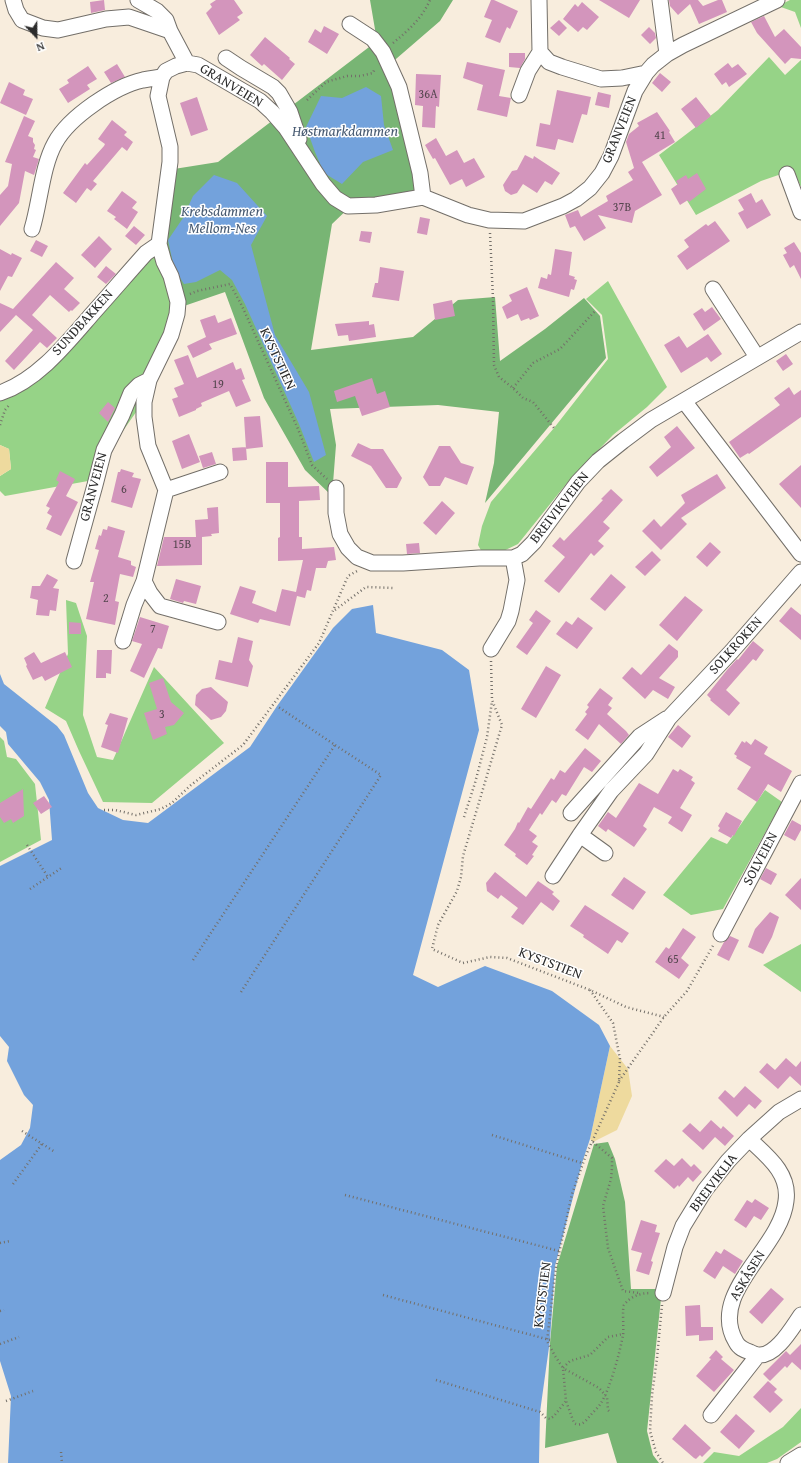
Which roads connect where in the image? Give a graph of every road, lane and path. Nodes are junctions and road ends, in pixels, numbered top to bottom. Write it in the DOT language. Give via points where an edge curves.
graph roads {
  1 [pos="13,0"];
  2 [pos="138,0"];
  3 [pos="430,0"];
  4 [pos="538,0"];
  5 [pos="660,0"];
  6 [pos="777,0"];
  7 [pos="350,24"];
  8 [pos="170,31"];
  9 [pos="383,52"];
  10 [pos="540,52"];
  11 [pos="667,54"];
  12 [pos="226,58"];
  13 [pos="187,63"];
  14 [pos="646,73"];
  15 [pos="162,77"];
  16 [pos="519,95"];
  17 [pos="307,100"];
  18 [pos="301,152"];
  19 [pos="787,174"];
  20 [pos="424,197"];
  21 [pos="801,212"];
  22 [pos="489,220"];
  23 [pos="32,229"];
  24 [pos="159,244"];
  25 [pos="713,289"];
  26 [pos="178,302"];
  27 [pos="596,310"];
  28 [pos="801,332"];
  29 [pos="757,357"];
  30 [pos="149,380"];
  31 [pos="513,388"];
  32 [pos="0,393"];
  33 [pos="684,401"];
  34 [pos="554,428"];
  35 [pos="220,472"];
  36 [pos="336,488"];
  37 [pos="166,490"];
  38 [pos="800,551"];
  39 [pos="513,558"];
  40 [pos="74,561"];
  41 [pos="372,563"];
  42 [pos="801,572"];
  43 [pos="144,581"];
  44 [pos="394,588"];
  45 [pos="334,610"];
  46 [pos="218,622"];
  47 [pos="124,641"];
  48 [pos="491,649"];
  49 [pos="492,700"];
  50 [pos="277,706"];
  51 [pos="669,718"];
  52 [pos="335,745"];
  53 [pos="801,783"];
  54 [pos="104,810"];
  55 [pos="571,813"];
  56 [pos="464,817"];
  57 [pos="580,835"];
  58 [pos="27,845"];
  59 [pos="605,853"];
  60 [pos="63,867"];
  61 [pos="553,876"];
  62 [pos="48,877"];
  63 [pos="30,889"];
  64 [pos="720,934"];
  65 [pos="193,960"];
  66 [pos="590,990"];
  67 [pos="242,992"];
  68 [pos="664,1017"];
  69 [pos="619,1082"];
  70 [pos="801,1098"];
  71 [pos="22,1131"];
  72 [pos="492,1135"];
  73 [pos="749,1139"];
  74 [pos="593,1142"];
  75 [pos="42,1144"];
  76 [pos="55,1152"];
  77 [pos="582,1163"];
  78 [pos="13,1184"];
  79 [pos="345,1195"];
  80 [pos="10,1241"];
  81 [pos="0,1243"];
  82 [pos="559,1251"];
  83 [pos="640,1293"];
  84 [pos="663,1293"];
  85 [pos="383,1295"];
  86 [pos="4,1310"];
  87 [pos="0,1311"];
  88 [pos="801,1315"];
  89 [pos="623,1334"];
  90 [pos="19,1337"];
  91 [pos="550,1340"];
  92 [pos="0,1344"];
  93 [pos="758,1355"];
  94 [pos="563,1368"];
  95 [pos="436,1380"];
  96 [pos="32,1391"];
  97 [pos="605,1395"];
  98 [pos="6,1401"];
  99 [pos="566,1401"];
  100 [pos="609,1411"];
  101 [pos="711,1415"];
  102 [pos="61,1452"];
  103 [pos="801,1455"];
  104 [pos="62,1463"];
  105 [pos="664,1463"];
  106 [pos="788,1463"];
  1 -- 8 [label="street" via="22,20 43,28 58,30 106,19 129,17"];
  2 -- 8 [label="street, GRANVEIEN" via="157,11 166,20"];
  3 -- 9 [label="path" via="412,27"];
  4 -- 10 [label="street"];
  5 -- 11 [label="street"];
  6 -- 11 [label="street, GRANVEIEN"];
  7 -- 9 [label="street" via="373,39"];
  8 -- 13 [label="street, GRANVEIEN"];
  9 -- 17 [label="path" via="373,73 326,82"];
  9 -- 20 [label="street" via="399,87"];
  10 -- 14 [label="street, GRANVEIEN" via="550,62 601,79"];
  10 -- 16 [label="street" via="528,71"];
  11 -- 14 [label="street, GRANVEIEN"];
  12 -- 18 [label="street" via="279,93 290,112"];
  13 -- 15 [label="street, GRANVEIEN" via="166,71"];
  13 -- 18 [label="street, GRANVEIEN" via="198,65 260,101 286,128"];
  14 -- 22 [label="street, GRANVEIEN" via="635,91 611,156 590,188 563,206 524,220"];
  15 -- 23 [label="street, GRANVEIEN" via="142,80 119,90 95,103 67,125 55,143 48,163"];
  15 -- 24 [label="street, GRANVEIEN" via="158,96 170,147 170,162"];
  18 -- 20 [label="street, GRANVEIEN" via="327,189 348,206 376,205"];
  19 -- 21 [label="street"];
  20 -- 22 [label="street, GRANVEIEN" via="468,215"];
  22 -- 31 [label="path" via="494,365 499,377"];
  24 -- 26 [label="street, GRANVEIEN"];
  24 -- 32 [label="street, SUNDBAKKEN" via="146,253 49,361 23,381"];
  25 -- 29 [label="street"];
  26 -- 30 [label="street, GRANVEIEN" via="171,335"];
  26 -- 36 [label="path, KYSTSTIEN" via="197,290 230,284 295,422 312,465"];
  27 -- 31 [label="path" via="560,349 533,363"];
  28 -- 29 [label="street, BREIVIKVEIEN"];
  29 -- 33 [label="street, BREIVIKVEIEN"];
  30 -- 37 [label="street, GRANVEIEN" via="144,402 148,446"];
  30 -- 40 [label="street, GRANVEIEN" via="131,393 104,450"];
  31 -- 34 [label="path" via="523,398 533,402"];
  33 -- 38 [label="street"];
  33 -- 39 [label="street, BREIVIKVEIEN" via="651,420 598,461 578,482 534,542 522,554"];
  35 -- 37 [label="street"];
  36 -- 41 [label="street" via="336,513 340,534 356,557"];
  37 -- 43 [label="street"];
  39 -- 41 [label="street"];
  39 -- 48 [label="street" via="517,580 511,611 508,621"];
  41 -- 45 [label="path" via="348,576"];
  42 -- 51 [label="street, SOLKROKEN"];
  43 -- 46 [label="street" via="160,606"];
  43 -- 47 [label="street"];
  44 -- 45 [label="path" via="366,586"];
  45 -- 54 [label="path" via="319,643 243,745 172,803 161,809 136,815"];
  48 -- 49 [label="path, KYSTSTIEN"];
  49 -- 56 [label="path" via="475,783"];
  49 -- 66 [label="path, KYSTSTIEN" via="502,725 464,856 457,891 438,925 432,949 463,963 490,957 507,958"];
  50 -- 52 [label="path"];
  51 -- 55 [label="street, SOLKROKEN" via="640,736"];
  51 -- 57 [label="street, SOLKROKEN" via="646,754 611,791"];
  52 -- 65 [label="path"];
  52 -- 67 [label="path" via="381,775"];
  53 -- 64 [label="street, SOLVEIEN"];
  57 -- 59 [label="street"];
  57 -- 61 [label="street, SOLKROKEN"];
  58 -- 62 [label="path"];
  60 -- 62 [label="path"];
  62 -- 63 [label="path"];
  64 -- 68 [label="path" via="687,991"];
  66 -- 68 [label="path" via="626,1006"];
  66 -- 69 [label="path, KYSTSTIEN" via="613,1023 620,1059"];
  68 -- 69 [label="path"];
  69 -- 74 [label="path, KYSTSTIEN"];
  70 -- 73 [label="street, BREIVIKLIA" via="779,1112"];
  71 -- 75 [label="path"];
  72 -- 77 [label="path"];
  73 -- 84 [label="street, BREIVIKLIA" via="705,1190 683,1226"];
  73 -- 93 [label="street, ASKÅSEN" via="774,1162 783,1177 786,1191 786,1202 780,1222 732,1300 728,1319 736,1344 742,1350"];
  74 -- 83 [label="path" via="612,1158 611,1179 603,1206 608,1248 623,1291"];
  74 -- 94 [label="path, KYSTSTIEN" via="572,1194 556,1267 548,1341"];
  75 -- 76 [label="path"];
  75 -- 78 [label="path"];
  79 -- 82 [label="path"];
  80 -- 81 [label="path"];
  83 -- 84 [label="path"];
  83 -- 89 [label="path" via="622,1308"];
  84 -- 105 [label="path" via="650,1431 656,1452"];
  85 -- 91 [label="path"];
  86 -- 87 [label="path"];
  88 -- 93 [label="street" via="776,1348 768,1354"];
  89 -- 94 [label="path" via="608,1337 590,1355 570,1361"];
  89 -- 97 [label="path"];
  90 -- 92 [label="path"];
  93 -- 101 [label="street"];
  94 -- 97 [label="path" via="599,1388"];
  94 -- 99 [label="path"];
  95 -- 99 [label="path" via="540,1412 546,1418 554,1416"];
  96 -- 98 [label="path"];
  97 -- 99 [label="path" via="601,1403 577,1425"];
  97 -- 100 [label="path"];
  102 -- 104 [label="path"];
  103 -- 106 [label="street"];
}
